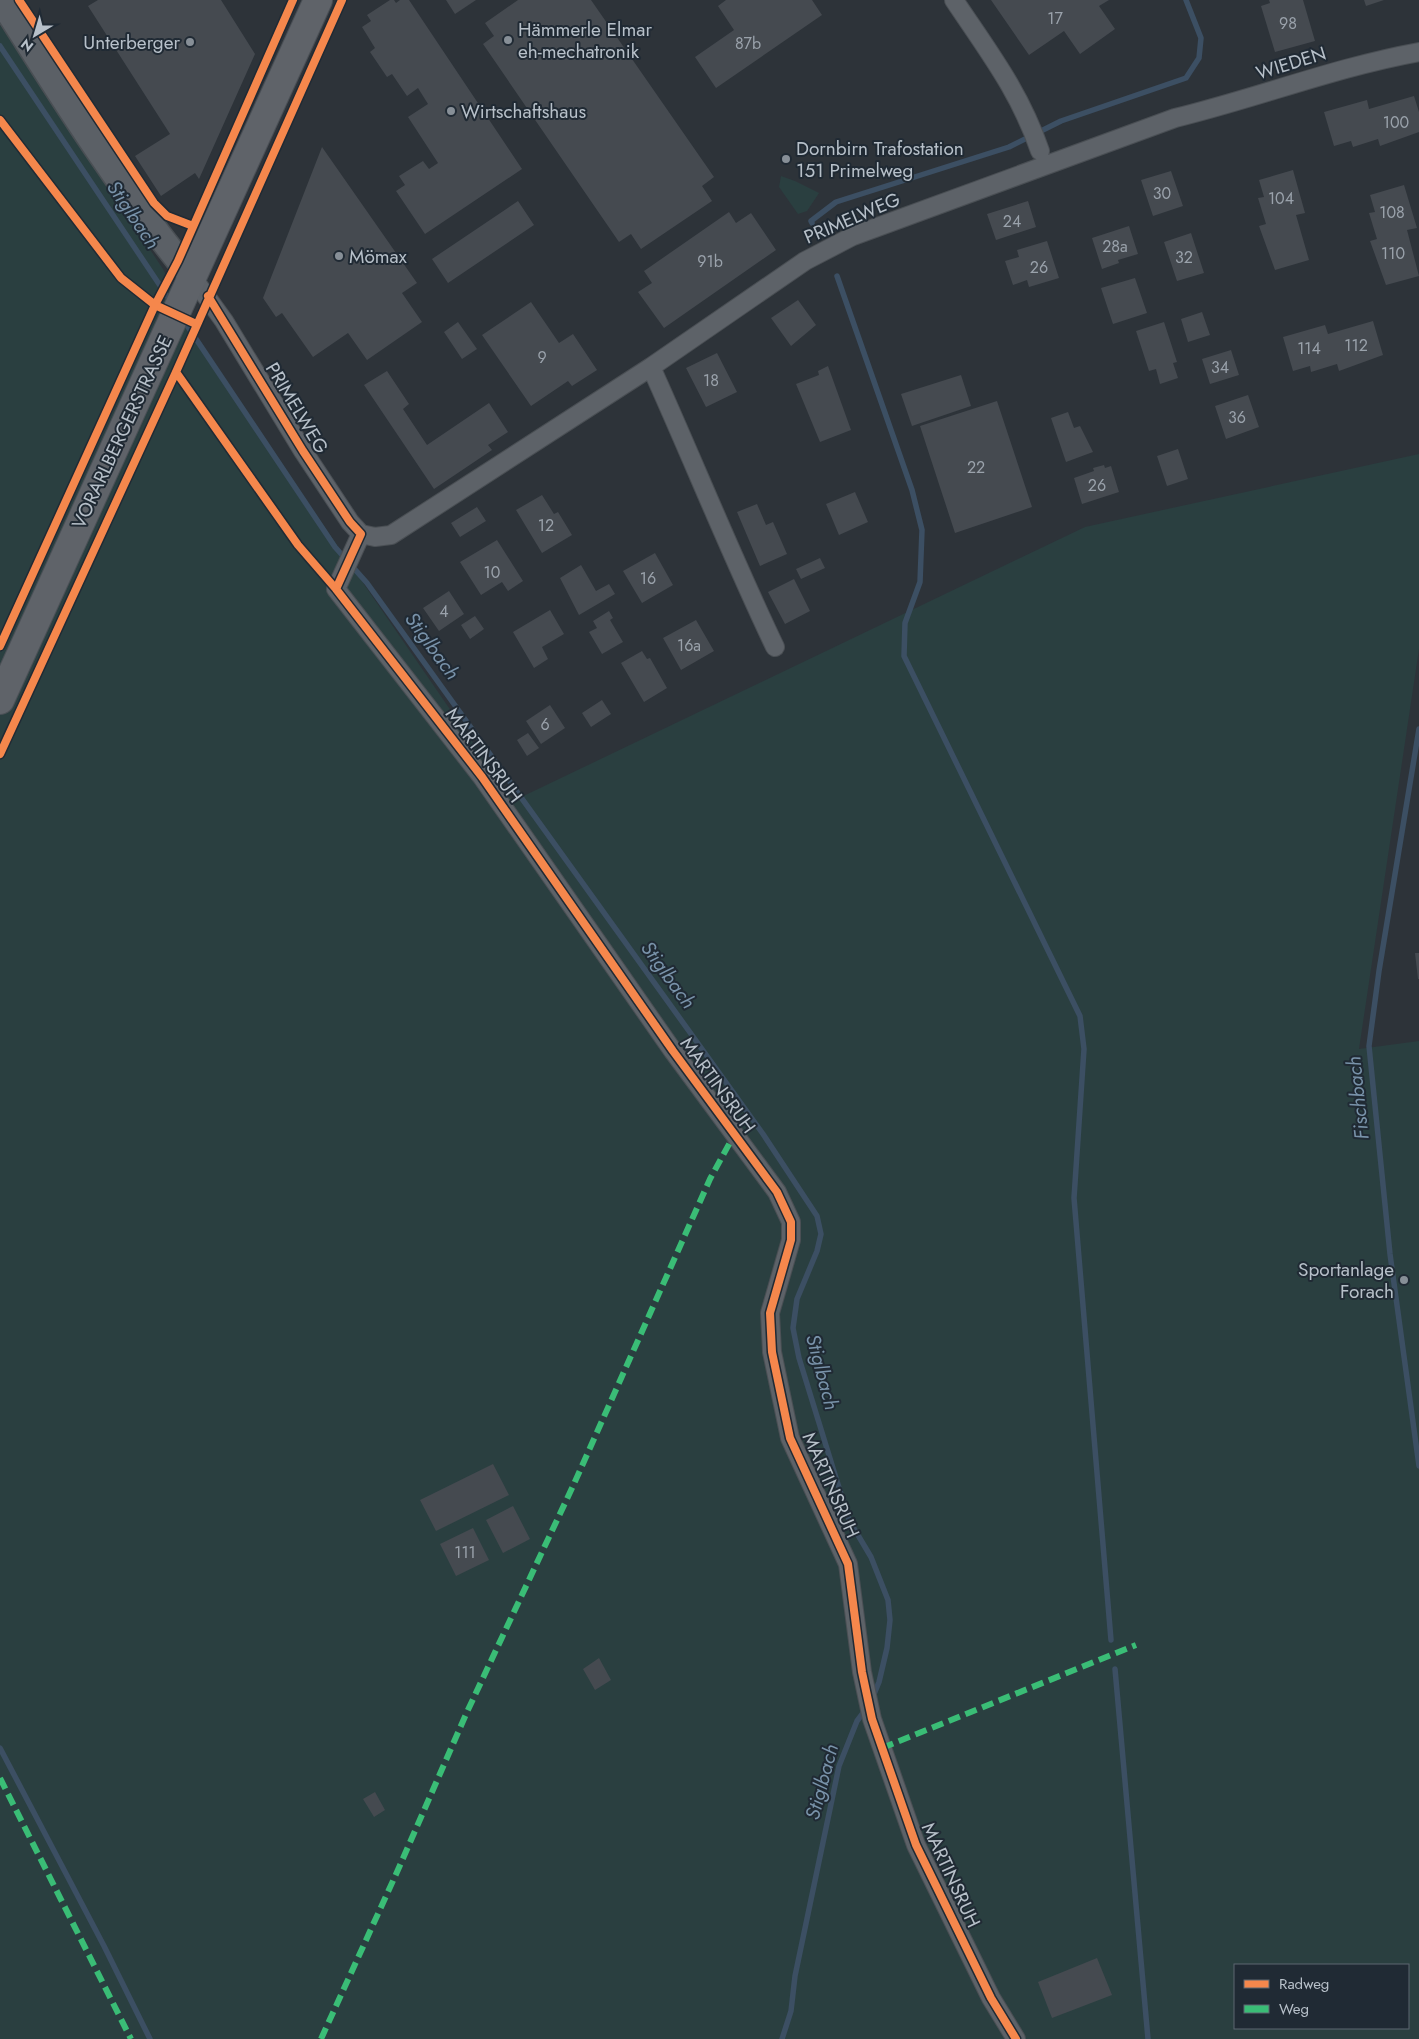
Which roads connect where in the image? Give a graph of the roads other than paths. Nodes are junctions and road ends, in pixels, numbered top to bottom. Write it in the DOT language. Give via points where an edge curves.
graph roads {
  1 [pos="1,0"];
  2 [pos="318,0"];
  3 [pos="954,0"];
  4 [pos="1419,52"];
  5 [pos="1175,118"];
  6 [pos="1040,151"];
  7 [pos="190,284"];
  8 [pos="651,367"];
  9 [pos="358,541"];
  10 [pos="775,647"];
  11 [pos="0,700"];
  12 [pos="1016,2039"];
  1 -- 7 [label="main road" via="77,120"];
  2 -- 7 [label="main road, VORARLBERGERSTRASSE"];
  3 -- 6 [label="street" via="1006,77 1029,118"];
  4 -- 5 [label="street, WIEDEN" via="1378,60"];
  5 -- 8 [label="street, PRIMELWEG" via="829,247"];
  7 -- 9 [label="street, PRIMELWEG" via="224,321 303,452 350,522"];
  7 -- 11 [label="main road, VORARLBERGERSTRASSE"];
  8 -- 9 [label="street, PRIMELWEG" via="391,535"];
  8 -- 10 [label="street"];
  9 -- 12 [label="street, MARTINSRUH" via="336,589 482,777 672,1051 777,1192 791,1222 791,1240 770,1313 772,1352 790,1438 848,1564 872,1719 916,1845 991,1998"];
}
